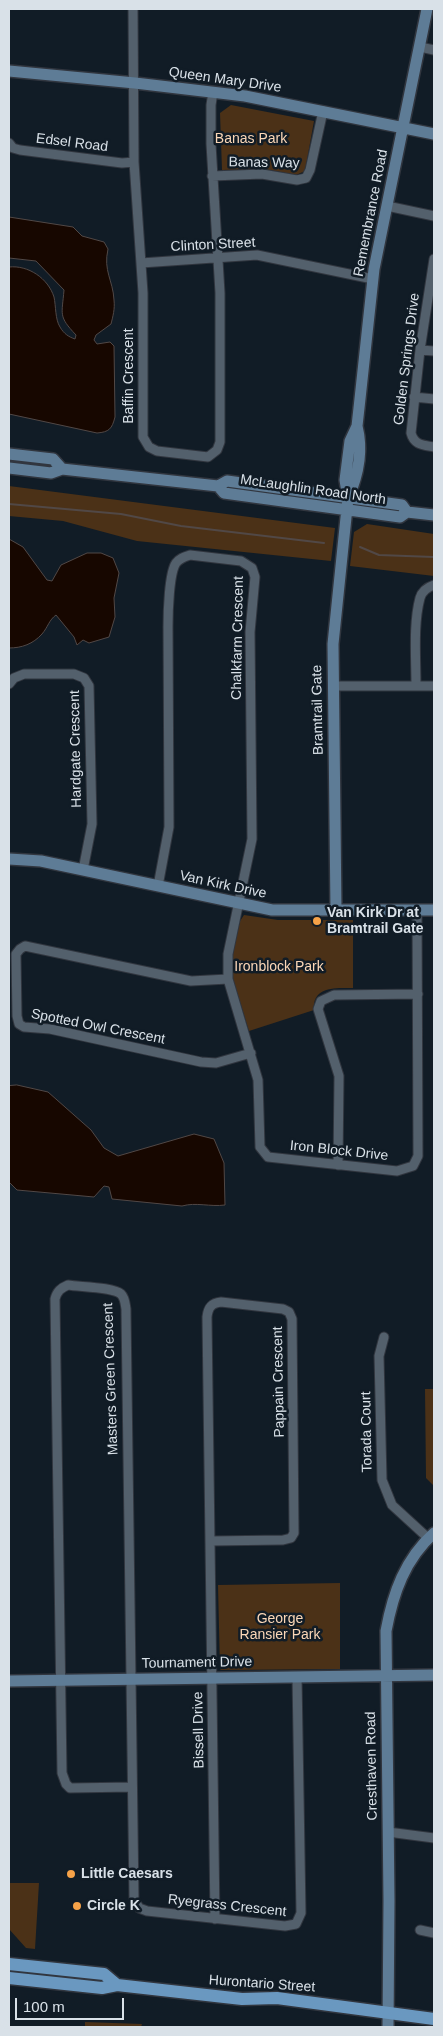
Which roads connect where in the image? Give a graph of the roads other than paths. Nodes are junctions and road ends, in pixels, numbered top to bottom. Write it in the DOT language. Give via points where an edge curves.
graph roads {
  1 [pos="134,9"];
  2 [pos="427,9"];
  3 [pos="420,47"];
  4 [pos="434,50"];
  5 [pos="9,71"];
  6 [pos="134,82"];
  7 [pos="213,92"];
  8 [pos="322,111"];
  9 [pos="403,128"];
  10 [pos="434,134"];
  11 [pos="9,143"];
  12 [pos="134,162"];
  13 [pos="212,176"];
  14 [pos="387,206"];
  15 [pos="434,216"];
  16 [pos="218,257"];
  17 [pos="434,260"];
  18 [pos="141,263"];
  19 [pos="373,279"];
  20 [pos="431,305"];
  21 [pos="420,350"];
  22 [pos="434,351"];
  23 [pos="414,397"];
  24 [pos="434,399"];
  25 [pos="434,447"];
  26 [pos="9,454"];
  27 [pos="9,468"];
  28 [pos="62,469"];
  29 [pos="347,504"];
  30 [pos="434,515"];
  31 [pos="434,586"];
  32 [pos="9,684"];
  33 [pos="333,686"];
  34 [pos="416,686"];
  35 [pos="434,686"];
  36 [pos="9,859"];
  37 [pos="83,870"];
  38 [pos="158,886"];
  39 [pos="239,904"];
  40 [pos="434,910"];
  41 [pos="336,911"];
  42 [pos="417,911"];
  43 [pos="228,979"];
  44 [pos="418,994"];
  45 [pos="251,1053"];
  46 [pos="338,1165"];
  47 [pos="384,1337"];
  48 [pos="431,1536"];
  49 [pos="210,1541"];
  50 [pos="434,1675"];
  51 [pos="386,1676"];
  52 [pos="298,1677"];
  53 [pos="212,1678"];
  54 [pos="130,1679"];
  55 [pos="61,1680"];
  56 [pos="9,1681"];
  57 [pos="132,1787"];
  58 [pos="388,1832"];
  59 [pos="434,1838"];
  60 [pos="216,1919"];
  61 [pos="420,1930"];
  62 [pos="434,1933"];
  63 [pos="9,1964"];
  64 [pos="9,1978"];
  65 [pos="117,1985"];
  66 [pos="388,2012"];
  67 [pos="434,2019"];
  68 [pos="388,2027"];
  1 -- 6 [label="street, Baffin Crescent"];
  2 -- 3 [label="street, Remembrance Road"];
  3 -- 4 [label="street"];
  3 -- 9 [label="street, Remembrance Road"];
  5 -- 6 [label="street, Queen Mary Drive"];
  6 -- 7 [label="street, Queen Mary Drive"];
  6 -- 12 [label="street, Baffin Crescent"];
  7 -- 8 [label="street, Queen Mary Drive"];
  7 -- 13 [label="street, Baffin Crescent"];
  8 -- 9 [label="street, Queen Mary Drive"];
  8 -- 13 [label="street, Banas Way" via="306,178 297,180 262,174"];
  9 -- 10 [label="street, Queen Mary Drive"];
  9 -- 14 [label="street, Remembrance Road"];
  11 -- 12 [label="street, Edsel Road" via="20,150"];
  12 -- 18 [label="street, Baffin Crescent"];
  13 -- 16 [label="street, Baffin Crescent"];
  14 -- 15 [label="street"];
  14 -- 19 [label="street, Remembrance Road"];
  16 -- 18 [label="street, Clinton Street"];
  16 -- 18 [label="street, Baffin Crescent" via="220,442 217,450 208,457 157,451 144,441"];
  16 -- 19 [label="street, Clinton Street" via="257,255"];
  17 -- 20 [label="street, Golden Springs Drive"];
  19 -- 29 [label="street, Remembrance Road" via="357,426 360,441 355,481"];
  20 -- 21 [label="street, Golden Springs Drive"];
  21 -- 22 [label="street"];
  21 -- 23 [label="street, Golden Springs Drive"];
  23 -- 24 [label="street"];
  23 -- 25 [label="street, Golden Springs Drive" via="412,438 420,445"];
  26 -- 28 [label="street, McLaughlin Road North" via="54,459"];
  27 -- 28 [label="street, McLaughlin Road North" via="51,473"];
  28 -- 29 [label="street, McLaughlin Road North" via="218,486 224,493"];
  29 -- 30 [label="street, McLaughlin Road North" via="400,517 407,512"];
  29 -- 33 [label="street, Bramtrail Gate" via="334,628"];
  31 -- 34 [label="street" via="420,597"];
  32 -- 37 [label="street, Hardgate Crescent" via="24,674 74,674 84,678 89,686 92,824"];
  33 -- 34 [label="street"];
  33 -- 41 [label="street, Bramtrail Gate"];
  34 -- 35 [label="street"];
  36 -- 37 [label="street, Van Kirk Drive" via="40,861"];
  37 -- 38 [label="street, Van Kirk Drive"];
  38 -- 39 [label="street, Van Kirk Drive"];
  38 -- 39 [label="street, Chalkfarm Crescent" via="169,827 168,627 173,569 182,558 190,555 241,561 252,568 255,576 250,632 252,839"];
  39 -- 41 [label="street, Van Kirk Drive" via="272,910"];
  39 -- 43 [label="street, Iron Block Drive" via="228,954"];
  40 -- 42 [label="street, Van Kirk Drive"];
  41 -- 42 [label="street, Van Kirk Drive"];
  42 -- 44 [label="street, Iron Block Drive"];
  43 -- 45 [label="street, Iron Block Drive"];
  43 -- 45 [label="street, Spotted Owl Crescent" via="191,981 28,946 16,954 16,1016 24,1027 201,1062 216,1063"];
  44 -- 46 [label="street, Iron Block Drive" via="418,1156 414,1166 397,1171"];
  44 -- 46 [label="street" via="334,995 321,1002 318,1009 339,1076"];
  45 -- 46 [label="street, Iron Block Drive" via="260,1092 261,1151 272,1158"];
  47 -- 48 [label="street, Torada Court" via="380,1356 382,1480 392,1505"];
  48 -- 51 [label="street, Cresthaven Road" via="406,1568 391,1605 386,1631"];
  49 -- 49 [label="street, Pappain Crescent" via="287,1540 294,1533 292,1319 283,1309 215,1302 208,1312"];
  49 -- 53 [label="street, Bissell Drive"];
  50 -- 51 [label="street, Tournament Drive"];
  51 -- 52 [label="street, Tournament Drive"];
  51 -- 58 [label="street, Cresthaven Road"];
  52 -- 53 [label="street, Tournament Drive"];
  52 -- 60 [label="street, Ryegrass Crescent" via="299,1920 291,1926"];
  53 -- 54 [label="street, Tournament Drive"];
  53 -- 60 [label="street, Bissell Drive"];
  54 -- 55 [label="street, Tournament Drive"];
  54 -- 55 [label="street, Masters Green Crescent" via="125,1302 116,1291 68,1285 58,1291 55,1299"];
  54 -- 57 [label="street, Ryegrass Crescent"];
  55 -- 56 [label="street, Tournament Drive"];
  55 -- 57 [label="street" via="62,1773 66,1784 70,1788"];
  57 -- 60 [label="street, Ryegrass Crescent" via="134,1899 138,1908"];
  58 -- 59 [label="street"];
  58 -- 66 [label="street, Cresthaven Road"];
  61 -- 62 [label="street"];
  63 -- 65 [label="main road, Hurontario Street" via="104,1974"];
  64 -- 65 [label="main road, Hurontario Street" via="102,1988"];
  65 -- 66 [label="main road, Hurontario Street" via="242,1999 277,1998"];
  66 -- 67 [label="main road, Hurontario Street"];
  66 -- 68 [label="street, Cresthaven Road"];
}
